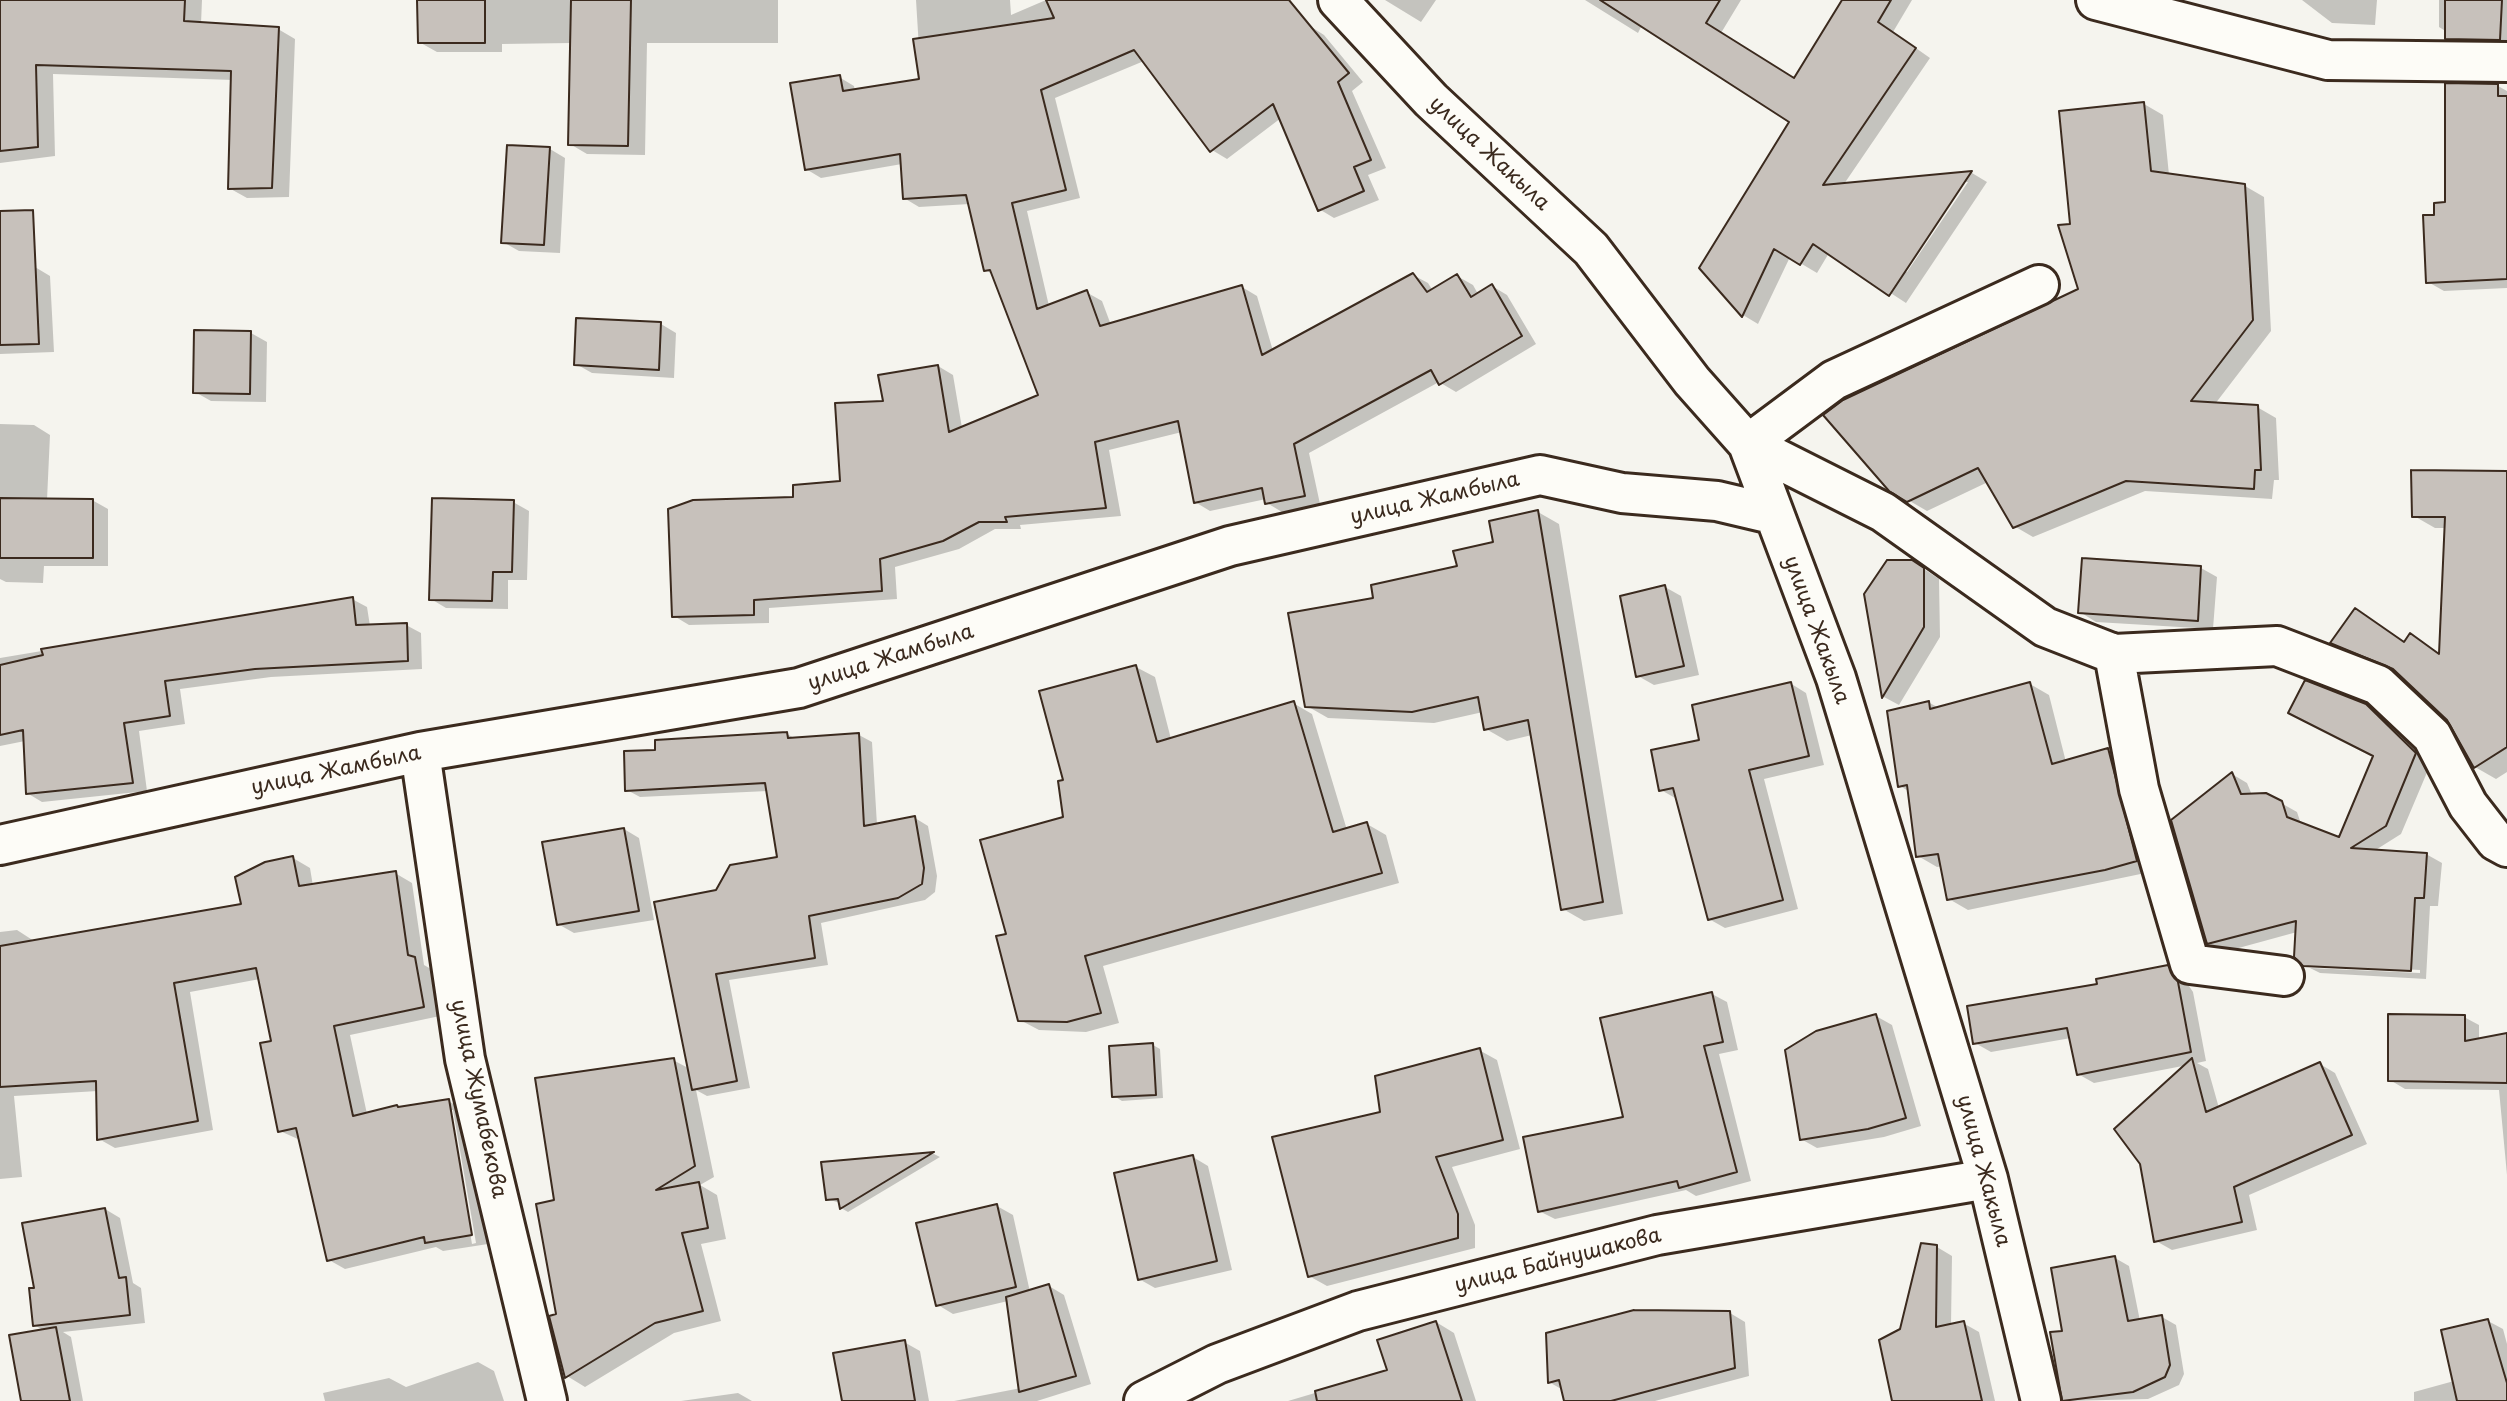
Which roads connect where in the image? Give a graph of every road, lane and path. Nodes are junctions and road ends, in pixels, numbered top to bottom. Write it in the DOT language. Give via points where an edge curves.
graph roads {
  1 [pos="1338,0"];
  2 [pos="2096,0"];
  3 [pos="2507,62"];
  4 [pos="2039,285"];
  5 [pos="1748,444"];
  6 [pos="1772,514"];
  7 [pos="2114,654"];
  8 [pos="420,752"];
  9 [pos="0,845"];
  10 [pos="2507,846"];
  11 [pos="2284,976"];
  12 [pos="1988,1179"];
  13 [pos="547,1401"];
  14 [pos="1144,1401"];
  15 [pos="2041,1401"];
  1 -- 5 [label="street, улица Жакыла" via="1431,100 1591,249 1692,381"];
  2 -- 3 [label="street" via="2328,60"];
  4 -- 5 [label="street" via="1834,380"];
  5 -- 6 [label="street, улица Жакыла"];
  5 -- 7 [label="street" via="1883,512 2045,626"];
  6 -- 8 [label="street, улица Жамбыла" via="1717,501 1622,493 1540,475 1230,546 799,688"];
  6 -- 12 [label="street, улица Жакыла" via="1836,678"];
  7 -- 10 [label="street" via="2277,646 2378,685 2432,736 2468,805 2496,841"];
  7 -- 11 [label="street" via="2139,789 2190,964"];
  8 -- 9 [label="street, улица Жамбыла"];
  8 -- 13 [label="street, улица Жумабекова" via="465,1059"];
  12 -- 14 [label="street, улица Байнушакова" via="1657,1235 1358,1311 1217,1364"];
  12 -- 15 [label="street, улица Жакыла"];
}
